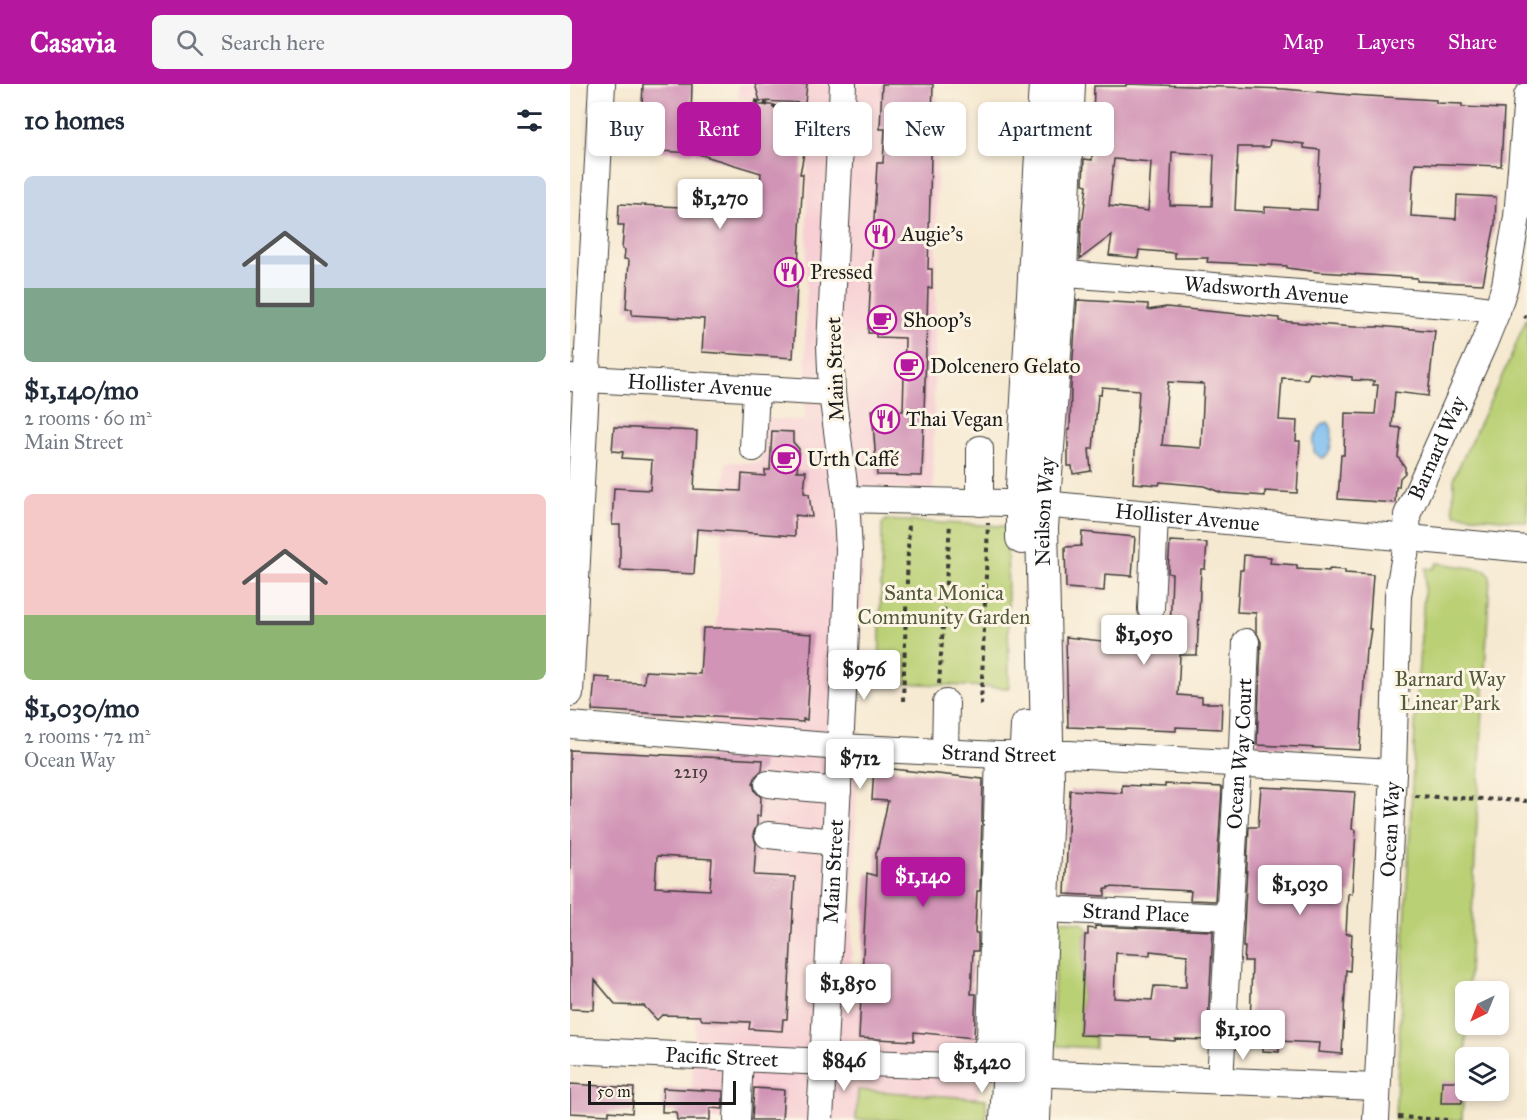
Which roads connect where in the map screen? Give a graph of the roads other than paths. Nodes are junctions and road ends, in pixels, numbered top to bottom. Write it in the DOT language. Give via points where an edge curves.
graph roads {
  1 [pos="602,84"];
  2 [pos="843,84"];
  3 [pos="1044,84"];
  4 [pos="1069,84"];
  5 [pos="1527,96"];
  6 [pos="1527,256"];
  7 [pos="1048,272"];
  8 [pos="1497,311"];
  9 [pos="578,378"];
  10 [pos="756,390"];
  11 [pos="832,393"];
  12 [pos="753,448"];
  13 [pos="980,450"];
  14 [pos="846,499"];
  15 [pos="1033,504"];
  16 [pos="984,512"];
  17 [pos="1155,514"];
  18 [pos="1408,538"];
  19 [pos="1527,549"];
  20 [pos="1151,609"];
  21 [pos="1246,642"];
  22 [pos="570,693"];
  23 [pos="942,698"];
  24 [pos="570,725"];
  25 [pos="840,747"];
  26 [pos="945,751"];
  27 [pos="1027,754"];
  28 [pos="1241,765"];
  29 [pos="1393,772"];
  30 [pos="768,784"];
  31 [pos="838,791"];
  32 [pos="768,835"];
  33 [pos="835,842"];
  34 [pos="1043,909"];
  35 [pos="1230,918"];
  36 [pos="570,1050"];
  37 [pos="740,1058"];
  38 [pos="824,1062"];
  39 [pos="1012,1070"];
  40 [pos="1220,1081"];
  41 [pos="1377,1087"];
  42 [pos="1387,1119"];
  43 [pos="737,1120"];
  44 [pos="820,1120"];
  45 [pos="1006,1120"];
  46 [pos="1034,1120"];
  1 -- 9 [label="street"];
  2 -- 11 [label="street, Main Street" via="830,346"];
  3 -- 7 [label="main road, Neilson Way"];
  4 -- 7 [label="main road, Neilson Way"];
  5 -- 8 [label="street, Barnard Way" via="1517,217"];
  6 -- 18 [label="street, Barnard Way" via="1516,303 1498,352 1423,515"];
  7 -- 8 [label="street, Wadsworth Avenue"];
  7 -- 15 [label="main road, Neilson Way"];
  8 -- 18 [label="street, Barnard Way" via="1407,515"];
  9 -- 10 [label="street, Hollister Avenue"];
  9 -- 22 [label="street"];
  10 -- 11 [label="street, Hollister Avenue"];
  10 -- 12 [label="street"];
  11 -- 14 [label="street, Main Street"];
  13 -- 16 [label="street"];
  14 -- 16 [label="street, Hollister Avenue"];
  14 -- 25 [label="street, Main Street" via="849,550"];
  15 -- 16 [label="street, Hollister Avenue"];
  15 -- 17 [label="street, Hollister Avenue"];
  15 -- 27 [label="main road, Neilson Way"];
  17 -- 18 [label="street, Hollister Avenue"];
  17 -- 20 [label="street"];
  18 -- 19 [label="street, Hollister Avenue"];
  18 -- 29 [label="street, Ocean Way" via="1398,595"];
  21 -- 28 [label="street, Ocean Way Court"];
  23 -- 26 [label="street"];
  24 -- 25 [label="street, Strand Street"];
  25 -- 26 [label="street, Strand Street"];
  25 -- 31 [label="street, Main Street"];
  26 -- 27 [label="street, Strand Street"];
  27 -- 28 [label="street, Strand Street"];
  27 -- 34 [label="main road, Neilson Way" via="1048,781"];
  27 -- 39 [label="main road, Neilson Way"];
  28 -- 29 [label="street, Strand Street"];
  28 -- 35 [label="street, Ocean Way Court"];
  29 -- 41 [label="street, Ocean Way"];
  30 -- 31 [label="street"];
  31 -- 33 [label="street, Main Street"];
  32 -- 33 [label="street"];
  33 -- 38 [label="street, Main Street"];
  34 -- 35 [label="street, Strand Place"];
  34 -- 39 [label="main road, Neilson Way"];
  35 -- 40 [label="street, Ocean Way Court"];
  36 -- 37 [label="street, Pacific Street"];
  37 -- 38 [label="street, Pacific Street"];
  37 -- 43 [label="street"];
  38 -- 39 [label="street, Pacific Street"];
  38 -- 44 [label="street, Main Street"];
  39 -- 40 [label="street, Pacific Street"];
  39 -- 45 [label="main road, Neilson Way"];
  39 -- 46 [label="main road, Neilson Way"];
  40 -- 41 [label="street, Pacific Street"];
  41 -- 42 [label="street, Ocean Way"];
}
